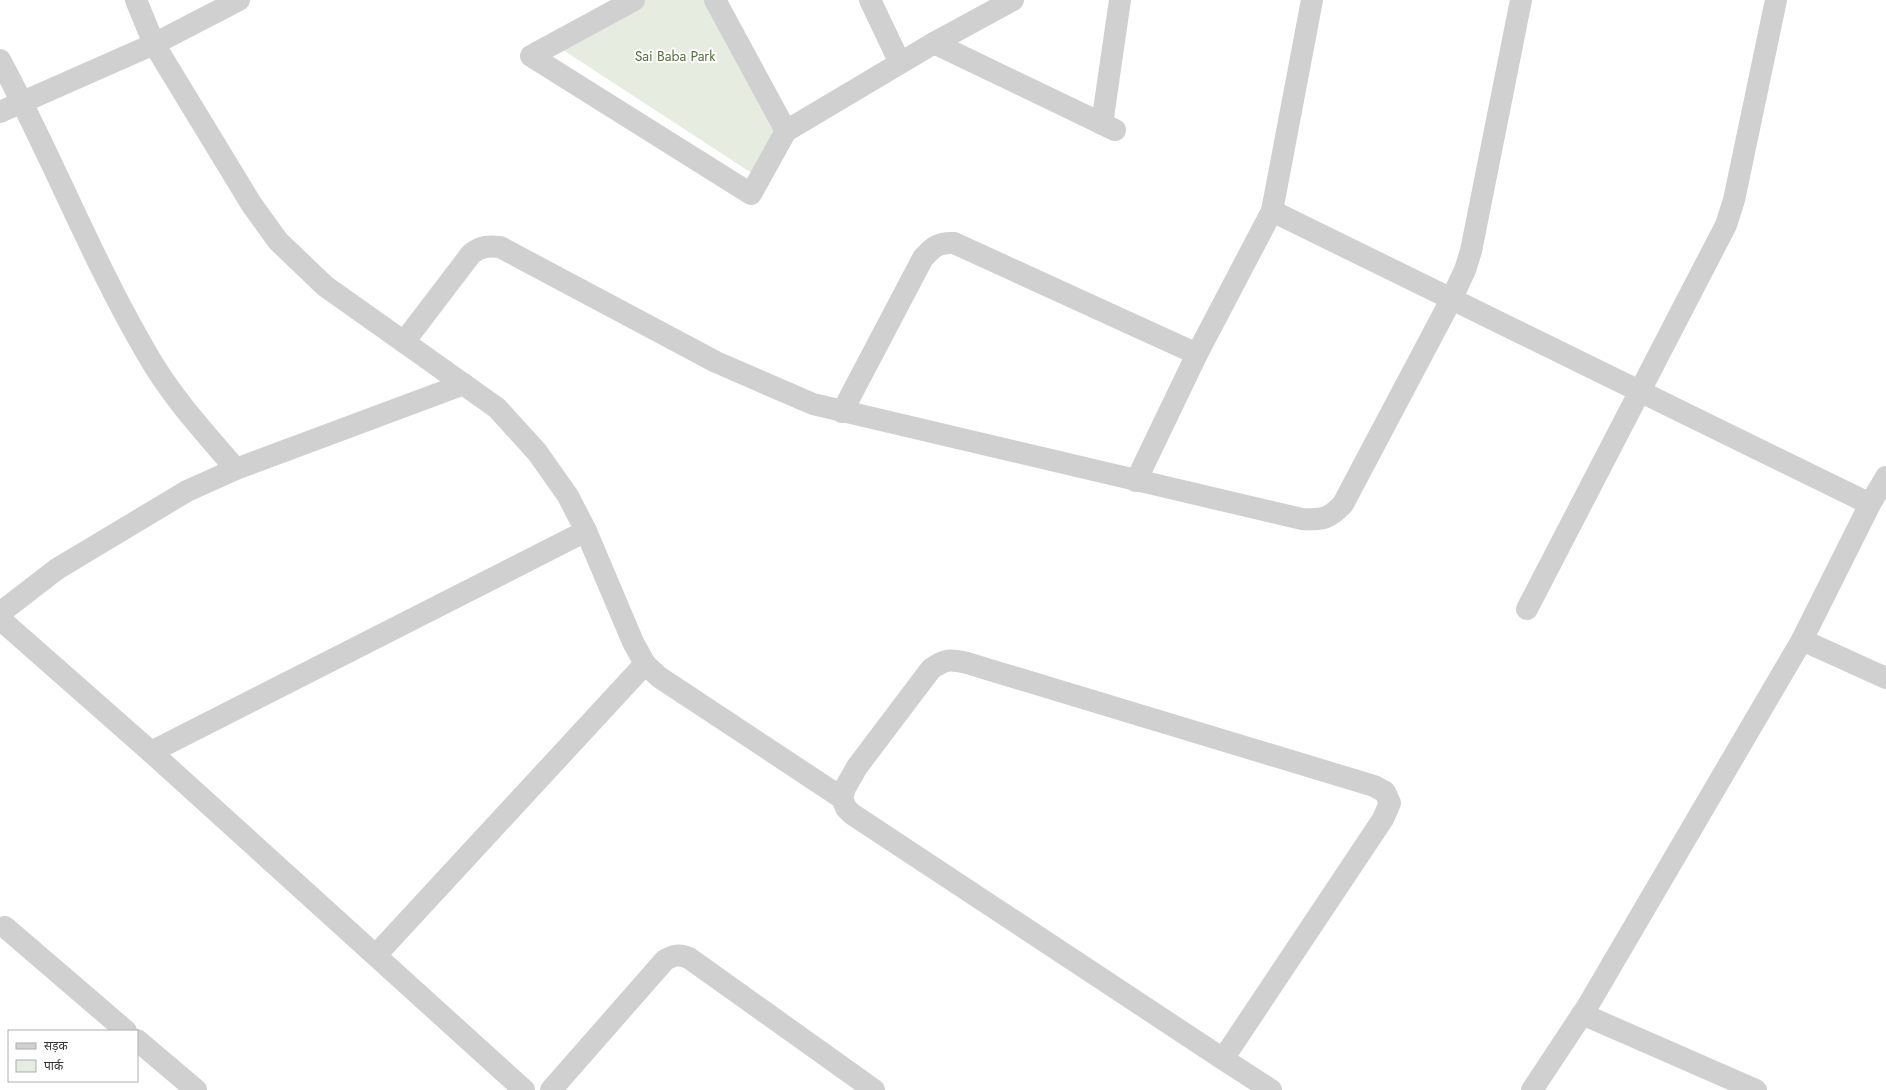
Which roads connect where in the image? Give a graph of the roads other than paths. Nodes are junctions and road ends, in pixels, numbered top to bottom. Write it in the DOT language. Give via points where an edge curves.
graph roads {
  1 [pos="136,0"];
  2 [pos="239,0"];
  3 [pos="634,0"];
  4 [pos="715,0"];
  5 [pos="870,0"];
  6 [pos="1014,0"];
  7 [pos="1120,0"];
  8 [pos="1312,0"];
  9 [pos="1521,0"];
  10 [pos="1776,0"];
  11 [pos="934,43"];
  12 [pos="154,44"];
  13 [pos="0,60"];
  14 [pos="900,63"];
  15 [pos="22,101"];
  16 [pos="0,112"];
  17 [pos="786,131"];
  18 [pos="1272,211"];
  19 [pos="1452,300"];
  20 [pos="404,342"];
  21 [pos="1197,354"];
  22 [pos="464,384"];
  23 [pos="1641,392"];
  24 [pos="842,412"];
  25 [pos="236,469"];
  26 [pos="1886,477"];
  27 [pos="1136,481"];
  28 [pos="1870,504"];
  29 [pos="586,531"];
  30 [pos="1527,609"];
  31 [pos="0,613"];
  32 [pos="0,619"];
  33 [pos="1802,640"];
  34 [pos="645,664"];
  35 [pos="1886,678"];
  36 [pos="151,752"];
  37 [pos="842,798"];
  38 [pos="4,927"];
  39 [pos="376,955"];
  40 [pos="1582,1014"];
  41 [pos="125,1030"];
  42 [pos="138,1041"];
  43 [pos="1223,1059"];
  44 [pos="185,1086"];
  45 [pos="862,1087"];
  46 [pos="524,1090"];
  47 [pos="551,1090"];
  48 [pos="1271,1090"];
  49 [pos="1532,1090"];
  50 [pos="1756,1090"];
  1 -- 12 [label="street"];
  2 -- 12 [label="street"];
  3 -- 17 [label="street" via="532,56 751,194"];
  4 -- 17 [label="street"];
  5 -- 14 [label="street"];
  6 -- 11 [label="street"];
  7 -- 11 [label="street" via="1109,128"];
  8 -- 18 [label="street"];
  9 -- 19 [label="street" via="1471,251"];
  10 -- 23 [label="street" via="1734,200 1726,225"];
  11 -- 14 [label="street"];
  12 -- 15 [label="street"];
  12 -- 20 [label="street" via="252,205 278,241 325,286"];
  13 -- 15 [label="street"];
  14 -- 17 [label="street"];
  15 -- 16 [label="street"];
  15 -- 25 [label="street" via="107,279 146,353 181,404"];
  18 -- 19 [label="street"];
  18 -- 21 [label="street"];
  19 -- 23 [label="street"];
  19 -- 27 [label="street" via="1344,504 1334,515 1320,520 1302,519"];
  20 -- 22 [label="street"];
  20 -- 24 [label="street" via="471,254 479,247 500,247 716,362 813,404"];
  21 -- 24 [label="street" via="954,243 944,242 934,246 923,258"];
  21 -- 27 [label="street"];
  22 -- 25 [label="street"];
  22 -- 29 [label="street" via="497,408 537,452 568,496"];
  23 -- 28 [label="street"];
  23 -- 30 [label="street"];
  24 -- 27 [label="street"];
  25 -- 31 [label="street" via="187,491 114,534 57,569"];
  26 -- 28 [label="street"];
  28 -- 33 [label="street"];
  29 -- 34 [label="street" via="633,642"];
  29 -- 36 [label="street"];
  32 -- 36 [label="street"];
  33 -- 35 [label="street"];
  33 -- 40 [label="street"];
  34 -- 37 [label="street" via="659,678"];
  34 -- 39 [label="street"];
  36 -- 39 [label="street"];
  37 -- 43 [label="street" via="852,814"];
  37 -- 43 [label="street" via="857,767 931,669 952,659 1374,786 1386,792 1390,803 1383,819"];
  38 -- 41 [label="street"];
  39 -- 46 [label="street"];
  40 -- 49 [label="street"];
  40 -- 50 [label="street"];
  42 -- 44 [label="street"];
  43 -- 48 [label="street"];
  45 -- 47 [label="street" via="689,958 674,955 665,960"];
}
